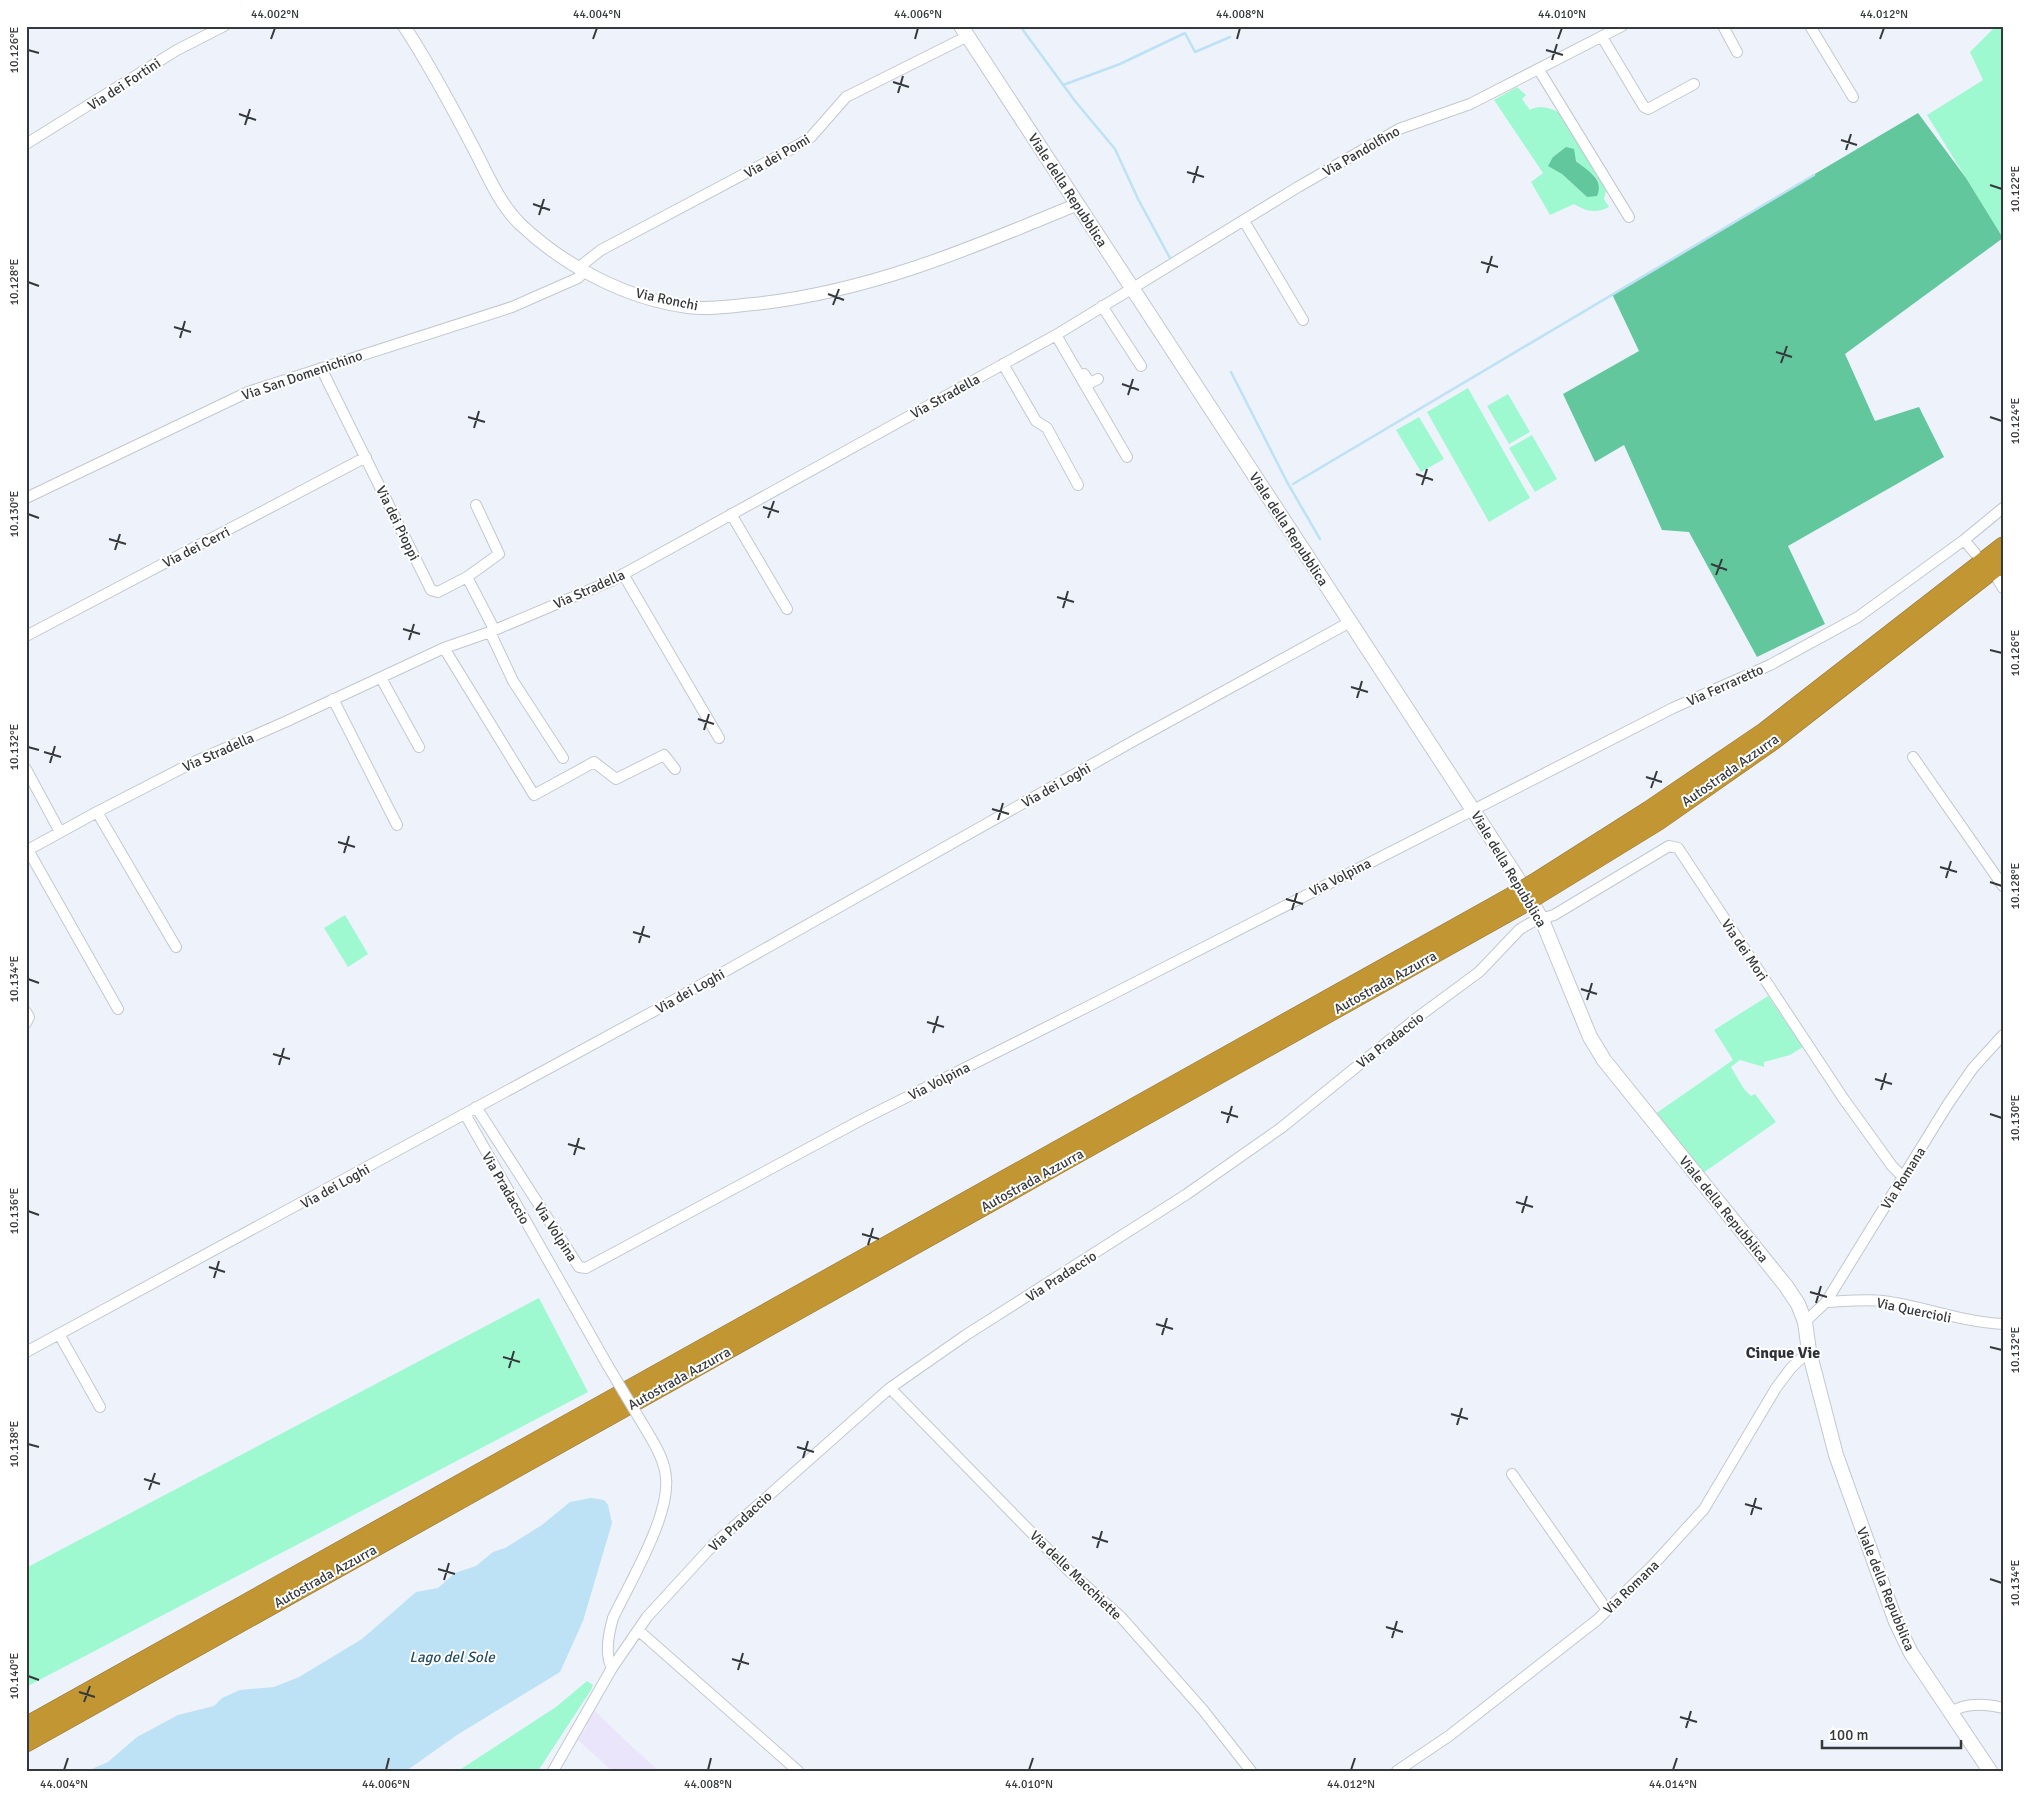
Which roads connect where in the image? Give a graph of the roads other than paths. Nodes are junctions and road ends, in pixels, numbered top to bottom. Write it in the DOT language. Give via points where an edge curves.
graph roads {
  1 [pos="224,26"];
  2 [pos="404,26"];
  3 [pos="1622,26"];
  4 [pos="1723,26"];
  5 [pos="1810,26"];
  6 [pos="965,31"];
  7 [pos="1602,37"];
  8 [pos="1737,52"];
  9 [pos="1539,70"];
  10 [pos="1694,84"];
  11 [pos="1854,97"];
  12 [pos="26,144"];
  13 [pos="1078,204"];
  14 [pos="1629,217"];
  15 [pos="1244,221"];
  16 [pos="581,270"];
  17 [pos="1133,289"];
  18 [pos="1102,306"];
  19 [pos="1303,320"];
  20 [pos="1058,334"];
  21 [pos="1003,364"];
  22 [pos="1140,366"];
  23 [pos="320,368"];
  24 [pos="1098,379"];
  25 [pos="366,457"];
  26 [pos="1128,457"];
  27 [pos="1078,485"];
  28 [pos="26,498"];
  29 [pos="476,505"];
  30 [pos="2003,508"];
  31 [pos="731,514"];
  32 [pos="1964,540"];
  33 [pos="2003,546"];
  34 [pos="1975,553"];
  35 [pos="2003,562"];
  36 [pos="623,574"];
  37 [pos="467,577"];
  38 [pos="787,609"];
  39 [pos="1350,622"];
  40 [pos="492,630"];
  41 [pos="26,636"];
  42 [pos="444,648"];
  43 [pos="381,678"];
  44 [pos="333,699"];
  45 [pos="719,738"];
  46 [pos="419,747"];
  47 [pos="1913,757"];
  48 [pos="563,758"];
  49 [pos="675,768"];
  50 [pos="26,769"];
  51 [pos="1472,808"];
  52 [pos="97,812"];
  53 [pos="397,825"];
  54 [pos="60,832"];
  55 [pos="27,851"];
  56 [pos="2003,886"];
  57 [pos="1536,889"];
  58 [pos="1516,901"];
  59 [pos="1542,920"];
  60 [pos="176,947"];
  61 [pos="118,1009"];
  62 [pos="26,1012"];
  63 [pos="26,1022"];
  64 [pos="2003,1036"];
  65 [pos="476,1108"];
  66 [pos="465,1114"];
  67 [pos="1904,1178"];
  68 [pos="1826,1302"];
  69 [pos="1805,1322"];
  70 [pos="2003,1324"];
  71 [pos="59,1334"];
  72 [pos="1809,1351"];
  73 [pos="26,1352"];
  74 [pos="890,1388"];
  75 [pos="100,1407"];
  76 [pos="1512,1474"];
  77 [pos="1607,1610"];
  78 [pos="638,1630"];
  79 [pos="612,1668"];
  80 [pos="2003,1708"];
  81 [pos="1950,1712"];
  82 [pos="26,1726"];
  83 [pos="26,1743"];
  84 [pos="552,1771"];
  85 [pos="798,1771"];
  86 [pos="1251,1771"];
  87 [pos="1397,1771"];
  88 [pos="1990,1771"];
  1 -- 12 [label="street, Via dei Fortini" via="177,50"];
  2 -- 16 [label="street, Via Ronchi" via="502,202 519,222"];
  3 -- 7 [label="street, Via Pandolfino"];
  4 -- 8 [label="street"];
  5 -- 11 [label="street"];
  6 -- 13 [label="main road, Viale della Repubblica"];
  6 -- 16 [label="street, Via dei Pomi" via="846,97 811,137 795,147 601,250"];
  7 -- 9 [label="street, Via Pandolfino"];
  7 -- 10 [label="street" via="1644,107 1648,109"];
  9 -- 14 [label="street"];
  9 -- 15 [label="street, Via Pandolfino" via="1470,104 1398,129"];
  13 -- 16 [label="street, Via Ronchi" via="982,244 896,274 836,292 792,300 688,307 614,286"];
  13 -- 17 [label="main road, Viale della Repubblica"];
  15 -- 17 [label="street, Via Pandolfino"];
  15 -- 19 [label="street"];
  16 -- 23 [label="street, Via San Domenichino" via="578,278 512,307"];
  17 -- 18 [label="street, Via Stradella"];
  17 -- 39 [label="main road, Viale della Repubblica"];
  18 -- 20 [label="street, Via Stradella"];
  18 -- 22 [label="street"];
  20 -- 21 [label="street, Via Stradella"];
  20 -- 24 [label="street" via="1090,384"];
  20 -- 26 [label="street"];
  21 -- 27 [label="street" via="1036,421 1047,428"];
  21 -- 31 [label="street, Via Stradella"];
  23 -- 25 [label="street, Via dei Pioppi"];
  23 -- 28 [label="street, Via San Domenichino" via="248,392"];
  25 -- 37 [label="street, Via dei Pioppi" via="431,590 438,592"];
  25 -- 41 [label="street, Via dei Cerri"];
  29 -- 37 [label="street, Via dei Pioppi" via="499,554"];
  30 -- 32 [label="street, Via Ferraretto"];
  31 -- 36 [label="street, Via Stradella"];
  31 -- 38 [label="street"];
  32 -- 34 [label="street"];
  32 -- 51 [label="street, Via Ferraretto" via="1858,617 1770,665 1673,708"];
  33 -- 57 [label="highway, Autostrada Azzurra" via="1765,731"];
  35 -- 57 [label="highway, Autostrada Azzurra" via="1773,741 1657,822"];
  36 -- 40 [label="street, Via Stradella"];
  36 -- 45 [label="street"];
  37 -- 40 [label="street"];
  39 -- 51 [label="main road, Viale della Repubblica"];
  39 -- 65 [label="street, Via dei Loghi"];
  40 -- 42 [label="street, Via Stradella"];
  40 -- 48 [label="street" via="513,681"];
  42 -- 43 [label="street, Via Stradella"];
  42 -- 49 [label="street" via="534,795 594,762 616,779 664,755"];
  43 -- 44 [label="street, Via Stradella"];
  43 -- 46 [label="street"];
  44 -- 52 [label="street, Via Stradella" via="196,761"];
  44 -- 53 [label="street"];
  47 -- 56 [label="street"];
  50 -- 54 [label="street"];
  51 -- 59 [label="main road, Viale della Repubblica"];
  51 -- 65 [label="street, Via Volpina" via="861,1120 586,1268 578,1268"];
  52 -- 54 [label="street, Via Stradella"];
  52 -- 60 [label="street"];
  54 -- 55 [label="street, Via Stradella"];
  55 -- 61 [label="street"];
  57 -- 58 [label="highway, Autostrada Azzurra, bridge"];
  58 -- 82 [label="highway, Autostrada Azzurra"];
  58 -- 83 [label="highway, Autostrada Azzurra"];
  59 -- 67 [label="street, Via dei Mori" via="1669,846 1678,848 1843,1098"];
  59 -- 69 [label="main road, Viale della Repubblica" via="1590,1037 1604,1060 1786,1286"];
  59 -- 74 [label="street, Via Pradaccio" via="1520,930 1480,972 1281,1128 1187,1194"];
  62 -- 63 [label="street" via="29,1017"];
  64 -- 67 [label="street, Via Romana" via="1948,1104"];
  65 -- 66 [label="street, Via dei Loghi"];
  66 -- 71 [label="street, Via dei Loghi"];
  66 -- 79 [label="street, Via Pradaccio, bridge" via="660,1455 666,1478 665,1499 654,1533 613,1618 608,1661"];
  67 -- 68 [label="street, Via Romana"];
  68 -- 69 [label="street, Via Romana"];
  68 -- 70 [label="street, Via Quercioli" via="1863,1300 1895,1303 1963,1320"];
  69 -- 72 [label="main road, Viale della Repubblica"];
  71 -- 73 [label="street, Via dei Loghi"];
  71 -- 75 [label="street"];
  72 -- 77 [label="street, Via Romana" via="1776,1388 1704,1509"];
  72 -- 81 [label="main road, Viale della Repubblica" via="1836,1455 1890,1605 1911,1653"];
  74 -- 78 [label="street, Via Pradaccio" via="714,1544"];
  74 -- 86 [label="street, Via delle Macchiette" via="1068,1570 1120,1618 1203,1710"];
  76 -- 77 [label="street"];
  77 -- 87 [label="street, Via Romana" via="1449,1736"];
  78 -- 79 [label="street, Via Pradaccio"];
  78 -- 85 [label="street"];
  79 -- 84 [label="street, Via Pradaccio"];
  80 -- 81 [label="street" via="1981,1704"];
  81 -- 88 [label="main road, Viale della Repubblica"];
}
